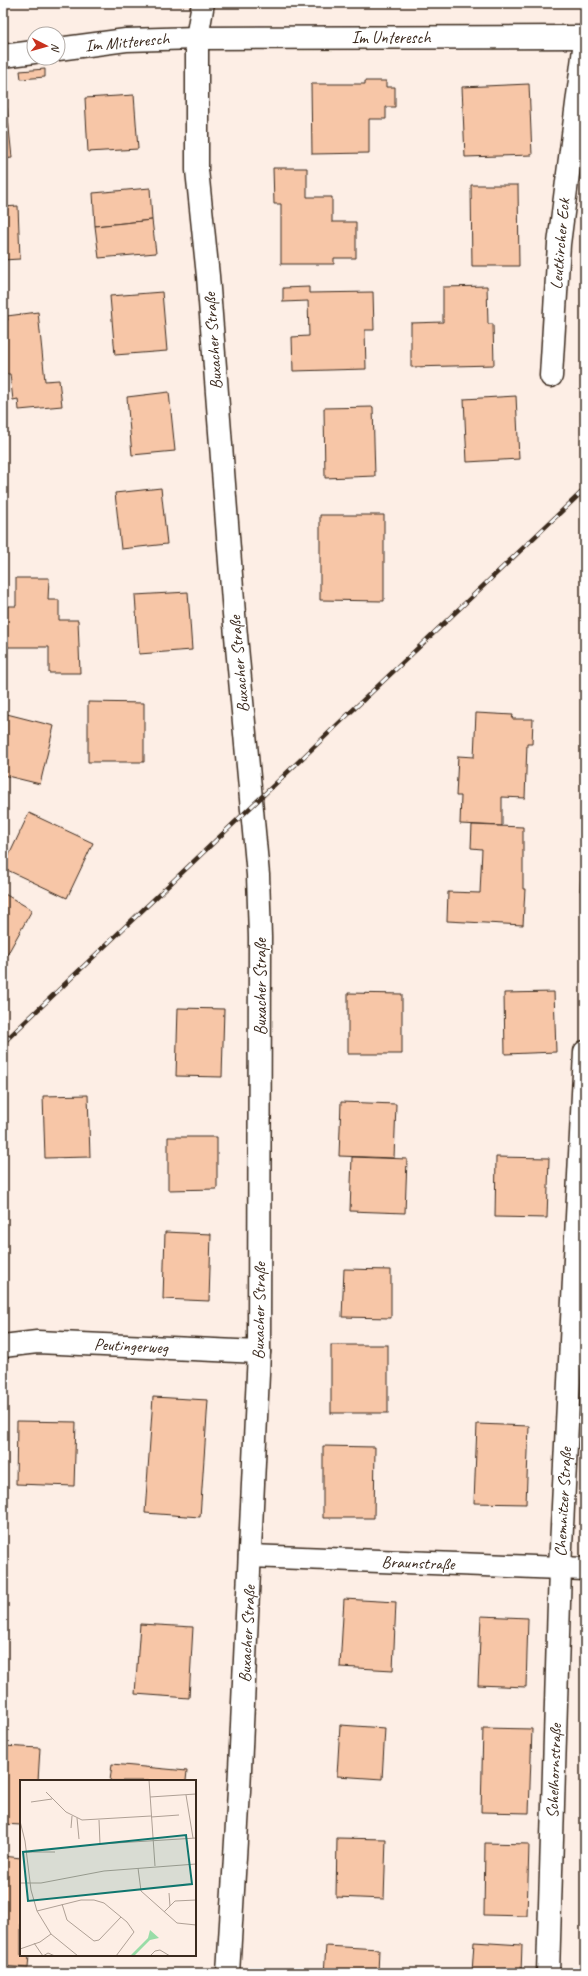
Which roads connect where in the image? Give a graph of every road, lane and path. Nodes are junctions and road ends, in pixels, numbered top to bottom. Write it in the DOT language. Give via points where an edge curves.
graph roads {
  1 [pos="203,3"];
  2 [pos="585,37"];
  3 [pos="197,38"];
  4 [pos="585,41"];
  5 [pos="66,47"];
  6 [pos="26,53"];
  7 [pos="3,56"];
  8 [pos="551,376"];
  9 [pos="585,1052"];
  10 [pos="3,1346"];
  11 [pos="259,1352"];
  12 [pos="250,1556"];
  13 [pos="560,1568"];
  14 [pos="585,1569"];
  15 [pos="228,1973"];
  16 [pos="548,1973"];
  1 -- 3 [label="street, Buxacher Straße"];
  2 -- 3 [label="street, Im Unteresch"];
  3 -- 5 [label="street, Im Mitteresch" via="126,40"];
  3 -- 11 [label="street, Buxacher Straße" via="198,170 258,875"];
  4 -- 8 [label="street, Leutkircher Eck" via="559,244"];
  6 -- 7 [label="street"];
  9 -- 13 [label="street, Chemnitzer Straße"];
  10 -- 11 [label="street, Peutingerweg" via="37,1342"];
  11 -- 12 [label="street, Buxacher Straße"];
  12 -- 13 [label="street, Braunstraße"];
  12 -- 15 [label="street, Buxacher Straße"];
  13 -- 14 [label="street, Braunstraße"];
  13 -- 16 [label="street, Schelhornstraße"];
}
